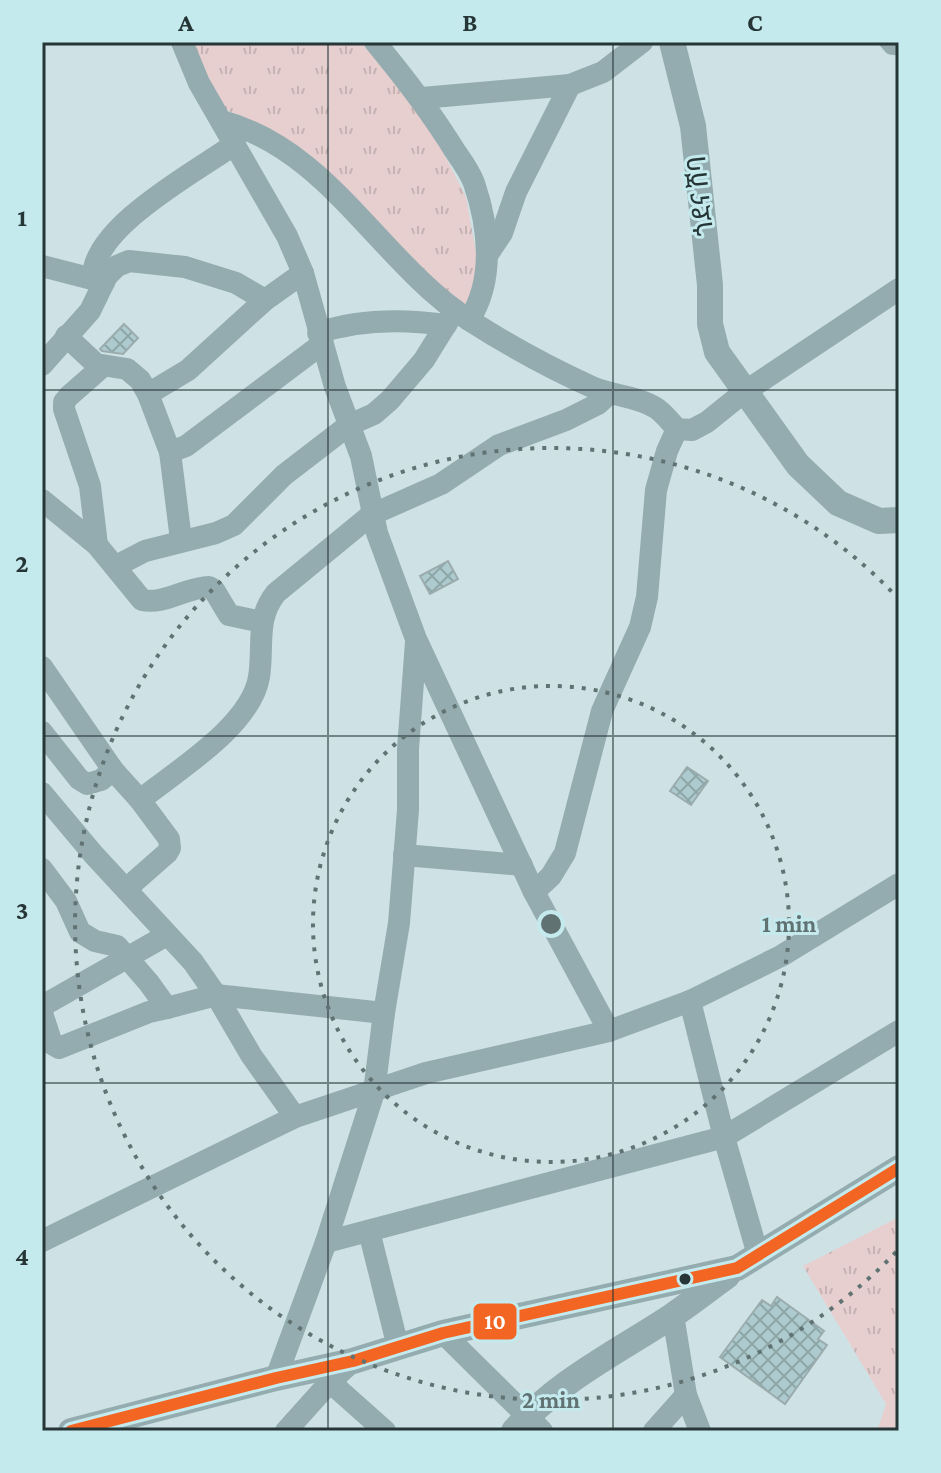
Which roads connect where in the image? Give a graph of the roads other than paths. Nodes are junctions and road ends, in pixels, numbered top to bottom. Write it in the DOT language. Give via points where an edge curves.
graph roads {
  1 [pos="182,42"];
  2 [pos="375,42"];
  3 [pos="642,42"];
  4 [pos="672,42"];
  5 [pos="884,42"];
  6 [pos="899,50"];
  7 [pos="570,85"];
  8 [pos="422,98"];
  9 [pos="221,121"];
  10 [pos="235,144"];
  11 [pos="488,254"];
  12 [pos="42,266"];
  13 [pos="303,273"];
  14 [pos="99,281"];
  15 [pos="899,289"];
  16 [pos="265,300"];
  17 [pos="457,318"];
  18 [pos="66,336"];
  19 [pos="320,339"];
  20 [pos="42,365"];
  21 [pos="102,367"];
  22 [pos="610,393"];
  23 [pos="743,393"];
  24 [pos="148,394"];
  25 [pos="349,425"];
  26 [pos="677,429"];
  27 [pos="170,452"];
  28 [pos="42,500"];
  29 [pos="371,515"];
  30 [pos="899,520"];
  31 [pos="181,540"];
  32 [pos="97,545"];
  33 [pos="116,566"];
  34 [pos="262,622"];
  35 [pos="416,639"];
  36 [pos="42,667"];
  37 [pos="42,732"];
  38 [pos="113,770"];
  39 [pos="42,793"];
  40 [pos="140,800"];
  41 [pos="404,855"];
  42 [pos="522,865"];
  43 [pos="42,869"];
  44 [pos="898,886"];
  45 [pos="126,889"];
  46 [pos="534,892"];
  47 [pos="50,895"];
  48 [pos="167,935"];
  49 [pos="129,957"];
  50 [pos="216,995"];
  51 [pos="690,1001"];
  52 [pos="167,1008"];
  53 [pos="384,1013"];
  54 [pos="609,1031"];
  55 [pos="899,1031"];
  56 [pos="374,1092"];
  57 [pos="295,1117"];
  58 [pos="724,1137"];
  59 [pos="899,1168"];
  60 [pos="369,1231"];
  61 [pos="42,1241"];
  62 [pos="326,1242"];
  63 [pos="748,1262"];
  64 [pos="673,1315"];
  65 [pos="443,1333"];
  66 [pos="398,1347"];
  67 [pos="353,1361"];
  68 [pos="276,1378"];
  69 [pos="330,1382"];
  70 [pos="686,1395"];
  71 [pos="527,1426"];
  72 [pos="71,1431"];
  73 [pos="286,1431"];
  74 [pos="385,1431"];
  75 [pos="654,1431"];
  76 [pos="700,1431"];
  1 -- 9 [label="street"];
  2 -- 8 [label="street"];
  3 -- 7 [label="street" via="603,72"];
  4 -- 23 [label="street, ጎደና ሸባ" via="693,126 710,324 717,352"];
  5 -- 6 [label="lane"];
  7 -- 8 [label="street"];
  7 -- 11 [label="street"];
  8 -- 11 [label="street" via="474,181"];
  9 -- 10 [label="street"];
  9 -- 17 [label="street" via="273,142 325,181"];
  10 -- 13 [label="street"];
  10 -- 14 [label="street" via="151,200 109,239 93,264"];
  11 -- 17 [label="street" via="480,303"];
  12 -- 14 [label="street"];
  13 -- 16 [label="street"];
  13 -- 19 [label="street"];
  14 -- 16 [label="street" via="129,261 153,262 236,283"];
  14 -- 18 [label="street" via="90,311"];
  15 -- 23 [label="street"];
  16 -- 24 [label="street" via="188,370"];
  17 -- 19 [label="street" via="343,324"];
  17 -- 22 [label="street"];
  17 -- 25 [label="street" via="390,400"];
  18 -- 20 [label="street"];
  18 -- 21 [label="street"];
  19 -- 25 [label="street"];
  19 -- 27 [label="street" via="206,431"];
  21 -- 24 [label="street" via="127,369"];
  21 -- 32 [label="street" via="64,402 90,486"];
  22 -- 26 [label="street" via="654,406"];
  22 -- 29 [label="street" via="598,404 499,445 441,484"];
  23 -- 26 [label="street" via="707,422 692,430"];
  23 -- 30 [label="street" via="798,465 838,503 879,521"];
  24 -- 27 [label="street"];
  25 -- 29 [label="street" via="361,456"];
  25 -- 31 [label="street" via="284,475 234,525"];
  26 -- 46 [label="street" via="656,490 640,627 602,711 565,853"];
  27 -- 31 [label="street"];
  28 -- 32 [label="street"];
  29 -- 34 [label="street" via="276,593"];
  29 -- 35 [label="street"];
  31 -- 33 [label="street"];
  32 -- 33 [label="street"];
  33 -- 34 [label="street" via="142,600 209,587 229,615"];
  34 -- 40 [label="street" via="259,678 247,706 200,753"];
  35 -- 41 [label="street"];
  35 -- 42 [label="street"];
  36 -- 38 [label="street"];
  37 -- 38 [label="street" via="87,784"];
  38 -- 40 [label="street"];
  39 -- 45 [label="street"];
  40 -- 45 [label="street" via="170,848"];
  41 -- 42 [label="street"];
  41 -- 53 [label="street"];
  42 -- 46 [label="street"];
  43 -- 47 [label="street"];
  44 -- 51 [label="street" via="781,956"];
  45 -- 48 [label="street"];
  46 -- 54 [label="street"];
  47 -- 49 [label="street" via="66,901 80,932 117,946"];
  48 -- 49 [label="street"];
  48 -- 50 [label="street"];
  49 -- 52 [label="street"];
  49 -- 52 [label="street" via="44,1005 52,1044 59,1048"];
  50 -- 52 [label="street"];
  50 -- 53 [label="street"];
  50 -- 57 [label="street"];
  51 -- 54 [label="street"];
  51 -- 58 [label="street"];
  53 -- 56 [label="street"];
  54 -- 56 [label="street" via="426,1073"];
  55 -- 58 [label="street"];
  56 -- 57 [label="street"];
  56 -- 62 [label="street"];
  57 -- 61 [label="street"];
  58 -- 60 [label="street"];
  58 -- 63 [label="street"];
  59 -- 63 [label="street"];
  60 -- 62 [label="street"];
  60 -- 66 [label="street"];
  62 -- 68 [label="street"];
  63 -- 64 [label="street"];
  63 -- 65 [label="street"];
  64 -- 70 [label="street"];
  64 -- 71 [label="street" via="597,1363"];
  65 -- 66 [label="street"];
  65 -- 71 [label="street"];
  66 -- 67 [label="street"];
  67 -- 68 [label="street"];
  67 -- 69 [label="street"];
  68 -- 72 [label="street"];
  69 -- 73 [label="street"];
  69 -- 74 [label="street"];
  70 -- 75 [label="street"];
  70 -- 76 [label="street"];
}
